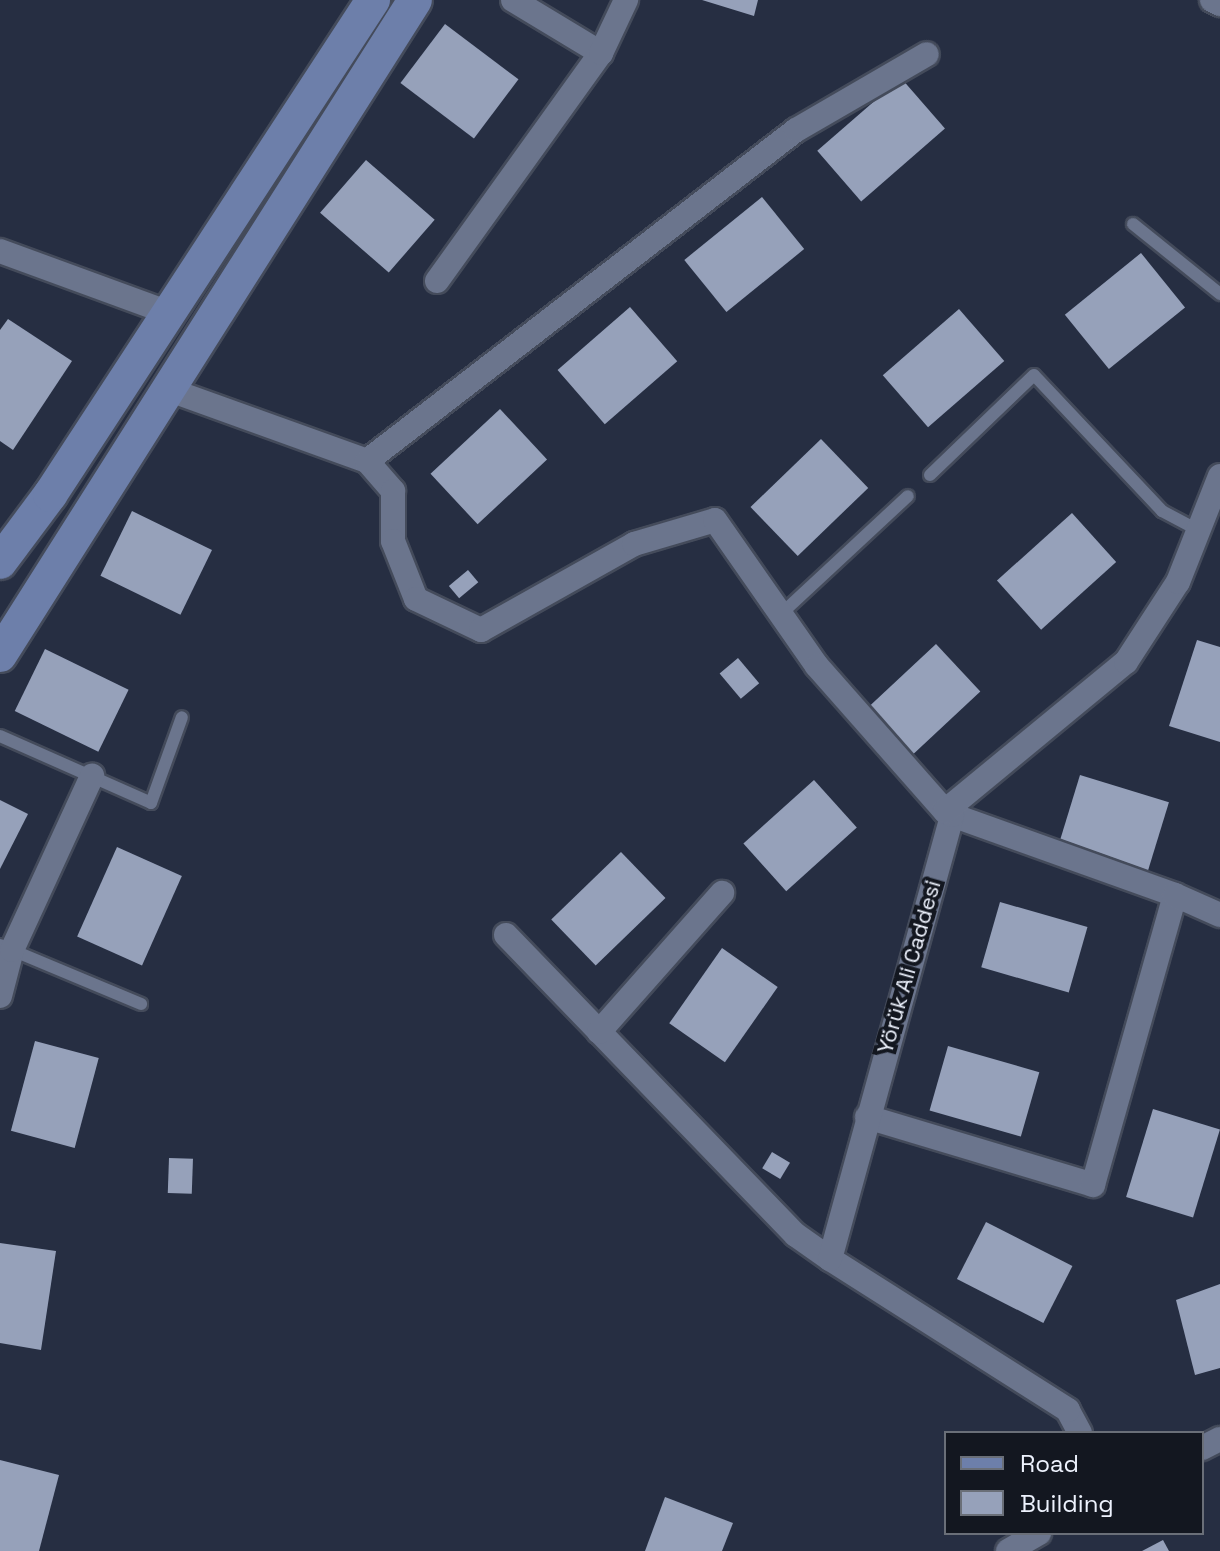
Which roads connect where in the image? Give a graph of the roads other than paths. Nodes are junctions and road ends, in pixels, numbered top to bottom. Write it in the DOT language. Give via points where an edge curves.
graph roads {
  1 [pos="373,0"];
  2 [pos="415,0"];
  3 [pos="513,0"];
  4 [pos="626,0"];
  5 [pos="1212,0"];
  6 [pos="1220,4"];
  7 [pos="601,53"];
  8 [pos="927,54"];
  9 [pos="1133,224"];
  10 [pos="0,251"];
  11 [pos="437,281"];
  12 [pos="1220,294"];
  13 [pos="169,313"];
  14 [pos="167,389"];
  15 [pos="367,461"];
  16 [pos="930,475"];
  17 [pos="1220,476"];
  18 [pos="908,496"];
  19 [pos="1197,530"];
  20 [pos="0,562"];
  21 [pos="781,614"];
  22 [pos="0,655"];
  23 [pos="182,717"];
  24 [pos="0,736"];
  25 [pos="92,776"];
  26 [pos="948,813"];
  27 [pos="722,893"];
  28 [pos="1175,895"];
  29 [pos="1220,915"];
  30 [pos="506,935"];
  31 [pos="6,947"];
  32 [pos="0,996"];
  33 [pos="141,1004"];
  34 [pos="599,1032"];
  35 [pos="867,1117"];
  36 [pos="830,1259"];
  37 [pos="1079,1431"];
  38 [pos="1036,1535"];
  39 [pos="1008,1551"];
  1 -- 13 [label="street"];
  2 -- 14 [label="street"];
  3 -- 7 [label="street"];
  4 -- 7 [label="street"];
  5 -- 6 [label="street"];
  7 -- 11 [label="street"];
  8 -- 15 [label="street" via="796,130"];
  9 -- 12 [label="lane"];
  10 -- 13 [label="street"];
  13 -- 20 [label="street"];
  14 -- 15 [label="street"];
  14 -- 22 [label="street"];
  15 -- 21 [label="street" via="393,491 393,541 416,599 481,630 634,544 715,520"];
  16 -- 19 [label="lane" via="1034,375 1162,511"];
  17 -- 19 [label="street"];
  18 -- 21 [label="lane"];
  19 -- 26 [label="street" via="1178,582 1126,662"];
  21 -- 26 [label="street" via="817,666"];
  23 -- 25 [label="lane" via="151,803"];
  24 -- 25 [label="lane"];
  25 -- 31 [label="street"];
  26 -- 28 [label="street"];
  26 -- 35 [label="street, Yörük Ali Caddesi"];
  27 -- 34 [label="street"];
  28 -- 29 [label="street"];
  28 -- 35 [label="street" via="1093,1185"];
  30 -- 34 [label="street"];
  31 -- 32 [label="street"];
  31 -- 33 [label="lane"];
  34 -- 36 [label="street" via="796,1235"];
  35 -- 36 [label="street, Yörük Ali Caddesi"];
  36 -- 37 [label="street" via="1068,1410"];
  38 -- 39 [label="street"];
}
